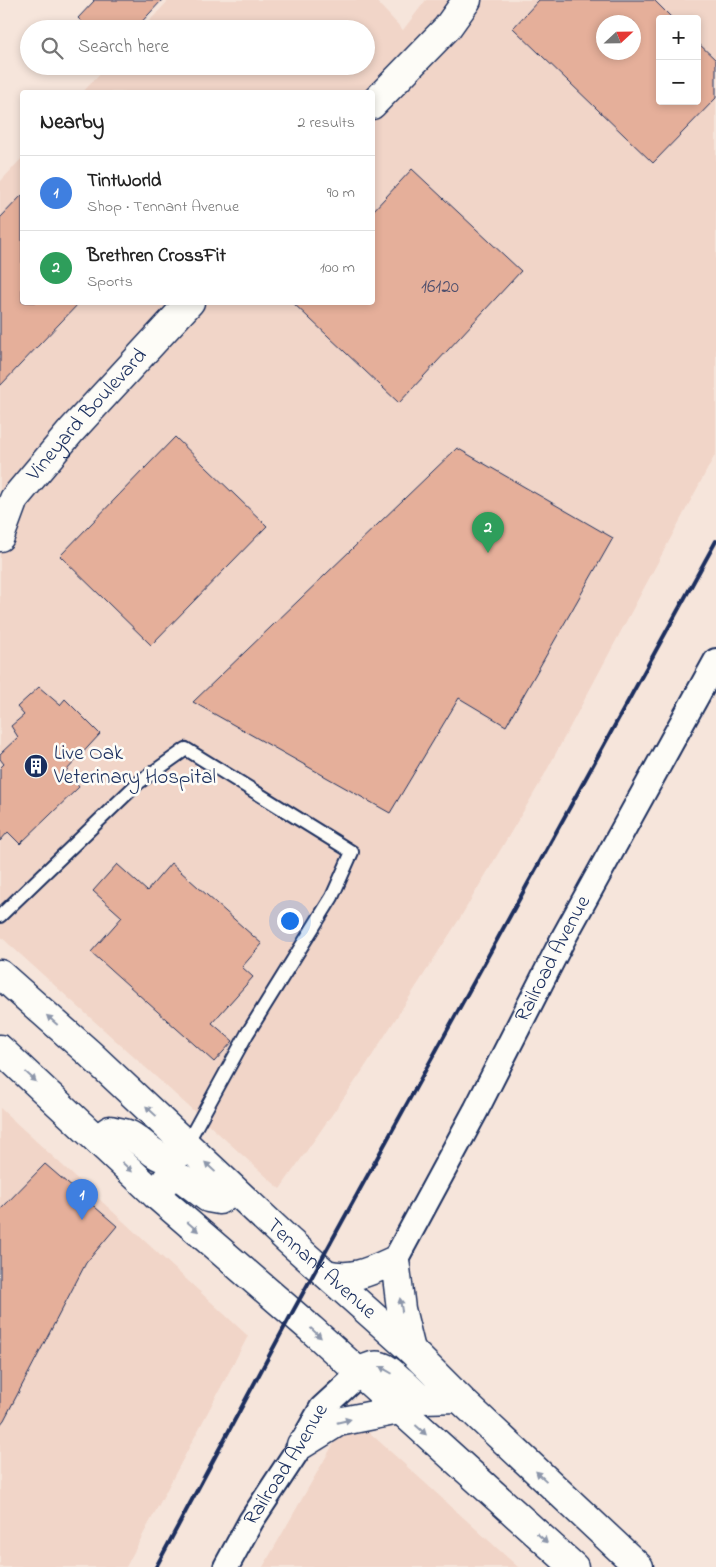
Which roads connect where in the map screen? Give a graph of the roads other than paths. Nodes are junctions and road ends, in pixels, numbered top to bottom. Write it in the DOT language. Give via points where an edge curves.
graph roads {
  1 [pos="467,0"];
  2 [pos="375,102"];
  3 [pos="187,305"];
  4 [pos="0,537"];
  5 [pos="716,661"];
  6 [pos="0,916"];
  7 [pos="0,974"];
  8 [pos="0,1049"];
  9 [pos="97,1139"];
  10 [pos="186,1144"];
  11 [pos="234,1190"];
  12 [pos="156,1195"];
  13 [pos="395,1260"];
  14 [pos="326,1274"];
  15 [pos="411,1350"];
  16 [pos="359,1374"];
  17 [pos="459,1398"];
  18 [pos="399,1410"];
  19 [pos="302,1445"];
  20 [pos="226,1567"];
  21 [pos="574,1567"];
  22 [pos="639,1567"];
  1 -- 2 [label="main road" via="447,28"];
  3 -- 4 [label="main road, Vineyard Boulevard" via="72,430 14,499"];
  5 -- 13 [label="street, Railroad Avenue" via="564,938"];
  6 -- 10 [label="lane" via="138,783 186,749 352,852 332,897 247,1034"];
  10 -- 7 [label="main road, Tennant Avenue, one-way"];
  8 -- 9 [label="main road, one-way"];
  9 -- 10 [label="main road" via="110,1130 123,1133 162,1158 172,1158"];
  9 -- 12 [label="main road, one-way"];
  11 -- 10 [label="main road, Tennant Avenue, one-way"];
  11 -- 12 [label="main road" via="219,1200 208,1198 175,1177 168,1179"];
  11 -- 14 [label="main road, Tennant Avenue"];
  12 -- 16 [label="main road, one-way"];
  13 -- 14 [label="main road" via="363,1274 340,1278"];
  15 -- 13 [label="main road, one-way" via="401,1309"];
  14 -- 15 [label="main road, Tennant Avenue"];
  15 -- 17 [label="main road, Tennant Avenue"];
  17 -- 16 [label="main road, one-way" via="421,1399 380,1365 365,1368"];
  16 -- 18 [label="main road"];
  16 -- 19 [label="street, Railroad Avenue" via="322,1408"];
  22 -- 17 [label="main road, Tennant Avenue, one-way"];
  19 -- 18 [label="main road, one-way" via="338,1422"];
  18 -- 21 [label="main road, one-way"];
  19 -- 20 [label="street, Railroad Avenue" via="251,1521"];
}
